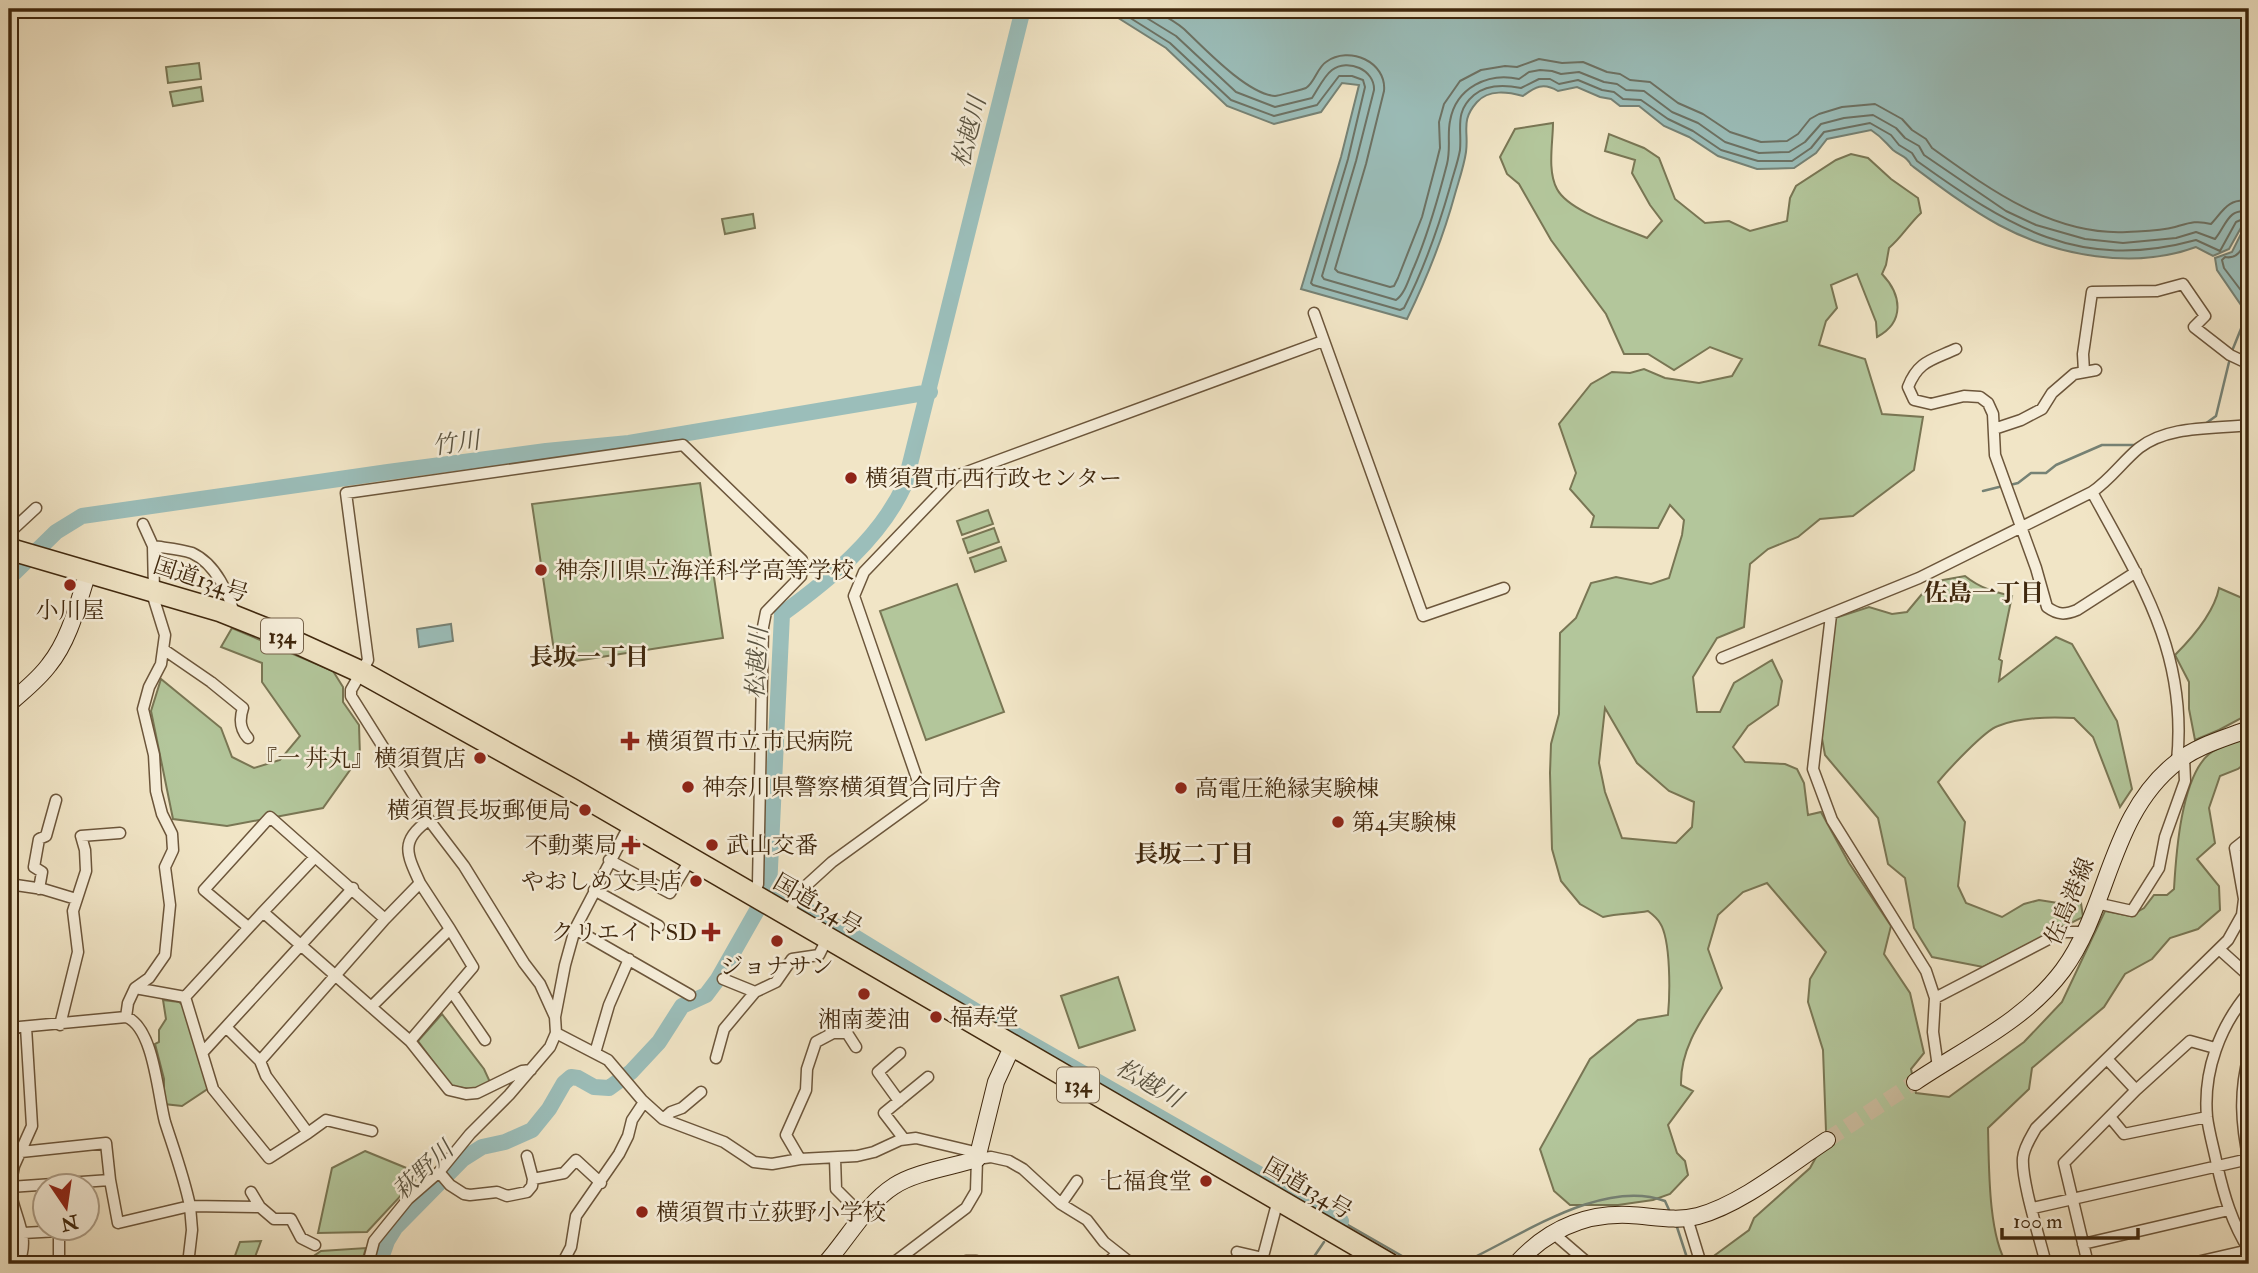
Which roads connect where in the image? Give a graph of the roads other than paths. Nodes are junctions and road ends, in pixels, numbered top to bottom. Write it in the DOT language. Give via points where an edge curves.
graph roads {
  1 [pos="1314,313"];
  2 [pos="1323,341"];
  3 [pos="1956,349"];
  4 [pos="2249,365"];
  5 [pos="2249,425"];
  6 [pos="1994,429"];
  7 [pos="2092,492"];
  8 [pos="36,508"];
  9 [pos="143,524"];
  10 [pos="2020,526"];
  11 [pos="9,533"];
  12 [pos="152,546"];
  13 [pos="25,553"];
  14 [pos="88,572"];
  15 [pos="2136,572"];
  16 [pos="1504,588"];
  17 [pos="153,590"];
  18 [pos="1831,615"];
  19 [pos="235,617"];
  20 [pos="163,649"];
  21 [pos="1722,658"];
  22 [pos="361,672"];
  23 [pos="9,704"];
  24 [pos="2249,729"];
  25 [pos="248,738"];
  26 [pos="2180,760"];
  27 [pos="56,800"];
  28 [pos="429,820"];
  29 [pos="630,824"];
  30 [pos="120,833"];
  31 [pos="2249,837"];
  32 [pos="315,857"];
  33 [pos="610,860"];
  34 [pos="690,860"];
  35 [pos="2245,868"];
  36 [pos="420,883"];
  37 [pos="9,884"];
  38 [pos="353,888"];
  39 [pos="39,889"];
  40 [pos="594,890"];
  41 [pos="76,899"];
  42 [pos="759,900"];
  43 [pos="2096,903"];
  44 [pos="263,912"];
  45 [pos="2245,914"];
  46 [pos="787,916"];
  47 [pos="385,919"];
  48 [pos="659,926"];
  49 [pos="248,928"];
  50 [pos="450,929"];
  51 [pos="575,929"];
  52 [pos="2085,932"];
  53 [pos="827,939"];
  54 [pos="300,944"];
  55 [pos="2220,949"];
  56 [pos="629,959"];
  57 [pos="335,975"];
  58 [pos="2249,976"];
  59 [pos="723,979"];
  60 [pos="135,989"];
  61 [pos="452,992"];
  62 [pos="755,992"];
  63 [pos="2249,992"];
  64 [pos="690,995"];
  65 [pos="185,997"];
  66 [pos="1935,998"];
  67 [pos="371,1007"];
  68 [pos="126,1017"];
  69 [pos="555,1017"];
  70 [pos="60,1025"];
  71 [pos="26,1027"];
  72 [pos="9,1028"];
  73 [pos="227,1028"];
  74 [pos="556,1033"];
  75 [pos="485,1040"];
  76 [pos="410,1041"];
  77 [pos="856,1047"];
  78 [pos="1012,1047"];
  79 [pos="2215,1048"];
  80 [pos="203,1052"];
  81 [pos="595,1053"];
  82 [pos="900,1053"];
  83 [pos="2249,1055"];
  84 [pos="716,1058"];
  85 [pos="2107,1059"];
  86 [pos="260,1061"];
  87 [pos="1938,1067"];
  88 [pos="531,1070"];
  89 [pos="928,1077"];
  90 [pos="1915,1082"];
  91 [pos="2136,1090"];
  92 [pos="701,1093"];
  93 [pos="899,1101"];
  94 [pos="644,1102"];
  95 [pos="2110,1117"];
  96 [pos="2207,1117"];
  97 [pos="663,1119"];
  98 [pos="372,1131"];
  99 [pos="308,1133"];
  100 [pos="904,1139"];
  101 [pos="1827,1140"];
  102 [pos="21,1152"];
  103 [pos="527,1156"];
  104 [pos="978,1156"];
  105 [pos="835,1158"];
  106 [pos="800,1159"];
  107 [pos="2249,1160"];
  108 [pos="2218,1166"];
  109 [pos="444,1178"];
  110 [pos="533,1179"];
  111 [pos="110,1180"];
  112 [pos="1077,1181"];
  113 [pos="601,1183"];
  114 [pos="10,1187"];
  115 [pos="251,1192"];
  116 [pos="1278,1200"];
  117 [pos="2073,1200"];
  118 [pos="1061,1203"];
  119 [pos="190,1206"];
  120 [pos="260,1206"];
  121 [pos="2033,1208"];
  122 [pos="2229,1209"];
  123 [pos="864,1217"];
  124 [pos="1685,1218"];
  125 [pos="23,1233"];
  126 [pos="1553,1233"];
  127 [pos="2083,1244"];
  128 [pos="315,1245"];
  129 [pos="2249,1250"];
  130 [pos="1237,1252"];
  131 [pos="1118,1253"];
  132 [pos="59,1261"];
  133 [pos="1262,1261"];
  134 [pos="898,1262"];
  135 [pos="19,1264"];
  136 [pos="188,1264"];
  137 [pos="368,1264"];
  138 [pos="562,1264"];
  139 [pos="825,1264"];
  140 [pos="963,1264"];
  141 [pos="980,1264"];
  142 [pos="1106,1264"];
  143 [pos="1132,1264"];
  144 [pos="1389,1264"];
  145 [pos="1517,1264"];
  146 [pos="1589,1264"];
  147 [pos="1701,1264"];
  148 [pos="2046,1264"];
  149 [pos="2088,1264"];
  150 [pos="2188,1264"];
  1 -- 2 [label="street"];
  2 -- 16 [label="street" via="1423,617"];
  2 -- 46 [label="street" via="956,476 864,572 854,596 923,796 832,862 798,893"];
  3 -- 6 [label="street" via="1914,371 1908,387 1914,400 1931,404 1980,397 1988,402"];
  4 -- 6 [label="street" via="2194,327 2204,316 2183,284 2157,291 2092,292 2083,354 2090,371 2063,382 2042,409"];
  5 -- 7 [label="street" via="2165,434 2140,447"];
  6 -- 10 [label="street" via="1995,455"];
  7 -- 10 [label="street"];
  7 -- 15 [label="street"];
  8 -- 11 [label="street"];
  9 -- 12 [label="street"];
  10 -- 15 [label="street" via="2047,607 2057,614 2077,610"];
  10 -- 18 [label="street" via="1950,564"];
  12 -- 17 [label="street"];
  12 -- 19 [label="street" via="194,554 211,568 231,600"];
  13 -- 14 [label="highway, 国道134号 / 134"];
  14 -- 17 [label="highway, 国道134号 / 134"];
  14 -- 23 [label="main road" via="58,652 40,677"];
  15 -- 26 [label="street" via="2170,656 2179,708"];
  17 -- 19 [label="highway, 国道134号 / 134"];
  17 -- 20 [label="street" via="165,635"];
  18 -- 21 [label="street"];
  18 -- 66 [label="street" via="1812,769 1832,820 1926,971"];
  19 -- 22 [label="highway, 国道134号 / 134"];
  20 -- 25 [label="street" via="243,708 240,720"];
  20 -- 60 [label="street" via="143,709 156,791 172,834 173,850 165,867 170,905 165,955"];
  22 -- 28 [label="street" via="351,696"];
  22 -- 29 [label="highway, 国道134号 / 134"];
  22 -- 42 [label="street" via="368,660 346,493 683,444 802,560 801,576 766,612"];
  24 -- 26 [label="main road, 佐島港線"];
  26 -- 43 [label="main road, 佐島港線" via="2139,804 2116,846"];
  26 -- 43 [label="street" via="2185,781 2159,867 2132,911"];
  27 -- 39 [label="street" via="46,836 39,839 34,867 41,872"];
  28 -- 36 [label="street" via="413,831 409,841 409,856"];
  28 -- 69 [label="street" via="540,984"];
  29 -- 33 [label="street"];
  29 -- 34 [label="highway, 国道134号 / 134"];
  30 -- 41 [label="street" via="80,836 86,872"];
  31 -- 35 [label="street" via="2235,848"];
  32 -- 38 [label="street"];
  32 -- 44 [label="street"];
  32 -- 49 [label="street" via="270,817 204,890"];
  33 -- 34 [label="street" via="670,893"];
  33 -- 40 [label="street"];
  34 -- 42 [label="highway, 国道134号 / 134"];
  35 -- 45 [label="street"];
  36 -- 47 [label="street"];
  36 -- 50 [label="street"];
  37 -- 39 [label="street"];
  38 -- 47 [label="street"];
  38 -- 54 [label="street"];
  39 -- 41 [label="street"];
  40 -- 48 [label="street"];
  40 -- 51 [label="street"];
  41 -- 70 [label="street" via="78,952"];
  42 -- 46 [label="highway, 国道134号 / 134"];
  43 -- 52 [label="main road, 佐島港線"];
  44 -- 49 [label="street"];
  44 -- 54 [label="street"];
  45 -- 55 [label="street"];
  46 -- 53 [label="highway, 国道134号 / 134"];
  47 -- 57 [label="street"];
  49 -- 65 [label="street"];
  50 -- 61 [label="street" via="474,967"];
  50 -- 67 [label="street"];
  51 -- 56 [label="street"];
  51 -- 69 [label="street"];
  52 -- 66 [label="street" via="2062,932"];
  52 -- 87 [label="main road, 佐島港線" via="2035,1003"];
  53 -- 62 [label="street" via="819,955 792,959 776,982"];
  53 -- 78 [label="highway, 国道134号 / 134"];
  54 -- 57 [label="street"];
  54 -- 73 [label="street"];
  55 -- 58 [label="street"];
  55 -- 85 [label="street"];
  56 -- 64 [label="street"];
  56 -- 81 [label="street" via="611,997"];
  57 -- 67 [label="street"];
  57 -- 86 [label="street"];
  59 -- 62 [label="street"];
  60 -- 65 [label="street"];
  60 -- 68 [label="street"];
  61 -- 75 [label="street"];
  61 -- 76 [label="street"];
  62 -- 84 [label="street" via="724,1029"];
  63 -- 79 [label="street"];
  65 -- 80 [label="street"];
  66 -- 87 [label="street"];
  67 -- 76 [label="street"];
  68 -- 70 [label="street"];
  68 -- 119 [label="street" via="140,1031 153,1061"];
  69 -- 74 [label="street"];
  70 -- 71 [label="street"];
  71 -- 72 [label="street"];
  71 -- 102 [label="street" via="32,1126"];
  73 -- 80 [label="street"];
  73 -- 86 [label="street"];
  74 -- 81 [label="street"];
  74 -- 88 [label="street"];
  76 -- 88 [label="street" via="449,1090 477,1093"];
  77 -- 106 [label="street" via="846,1033 816,1042 806,1090 786,1135"];
  78 -- 104 [label="main road" via="996,1082"];
  78 -- 116 [label="highway, 国道134号 / 134"];
  79 -- 91 [label="street" via="2190,1041"];
  79 -- 96 [label="street"];
  80 -- 99 [label="street" via="213,1089 269,1157"];
  81 -- 94 [label="street" via="608,1060"];
  82 -- 93 [label="street" via="878,1072"];
  83 -- 107 [label="street" via="2241,1101"];
  85 -- 91 [label="street"];
  85 -- 121 [label="street" via="2028,1141 2023,1157"];
  86 -- 99 [label="street"];
  87 -- 90 [label="main road, 佐島港線"];
  88 -- 109 [label="street"];
  89 -- 93 [label="street"];
  91 -- 95 [label="street"];
  92 -- 97 [label="street"];
  93 -- 100 [label="street" via="884,1113"];
  94 -- 97 [label="street"];
  94 -- 113 [label="street"];
  95 -- 96 [label="street" via="2124,1134"];
  95 -- 117 [label="street" via="2064,1163"];
  96 -- 108 [label="street"];
  97 -- 106 [label="street" via="724,1142 754,1162"];
  98 -- 99 [label="street" via="326,1120"];
  100 -- 104 [label="street" via="916,1138"];
  100 -- 105 [label="street" via="874,1152"];
  101 -- 124 [label="main road" via="1745,1196"];
  102 -- 111 [label="street" via="106,1143"];
  102 -- 114 [label="street"];
  103 -- 110 [label="street"];
  104 -- 118 [label="street" via="1009,1161"];
  104 -- 123 [label="main road" via="892,1187"];
  104 -- 134 [label="street" via="976,1191 966,1208"];
  105 -- 106 [label="street"];
  105 -- 123 [label="street" via="836,1189"];
  107 -- 108 [label="street"];
  108 -- 117 [label="street"];
  108 -- 122 [label="street"];
  109 -- 110 [label="street" via="464,1194 497,1192 507,1196 527,1192"];
  109 -- 137 [label="street" via="408,1199 374,1241"];
  110 -- 113 [label="street" via="564,1173 576,1160"];
  111 -- 114 [label="street"];
  111 -- 119 [label="street" via="118,1223"];
  112 -- 118 [label="street"];
  113 -- 138 [label="street" via="576,1216 571,1247"];
  114 -- 125 [label="street"];
  115 -- 120 [label="street"];
  116 -- 133 [label="street"];
  116 -- 144 [label="highway, 国道134号 / 134"];
  117 -- 121 [label="street"];
  117 -- 127 [label="street"];
  118 -- 131 [label="street" via="1087,1220"];
  119 -- 120 [label="street"];
  119 -- 136 [label="street"];
  120 -- 128 [label="street" via="274,1219 291,1219 301,1238"];
  121 -- 148 [label="street"];
  122 -- 127 [label="street"];
  122 -- 129 [label="street"];
  123 -- 139 [label="main road"];
  124 -- 126 [label="main road" via="1595,1217"];
  124 -- 147 [label="street"];
  125 -- 132 [label="street" via="59,1231"];
  125 -- 135 [label="street"];
  126 -- 145 [label="main road"];
  126 -- 146 [label="street"];
  127 -- 149 [label="street"];
  129 -- 150 [label="street"];
  130 -- 133 [label="street"];
  131 -- 142 [label="street"];
  131 -- 143 [label="street"];
  140 -- 141 [label="street"];
}
